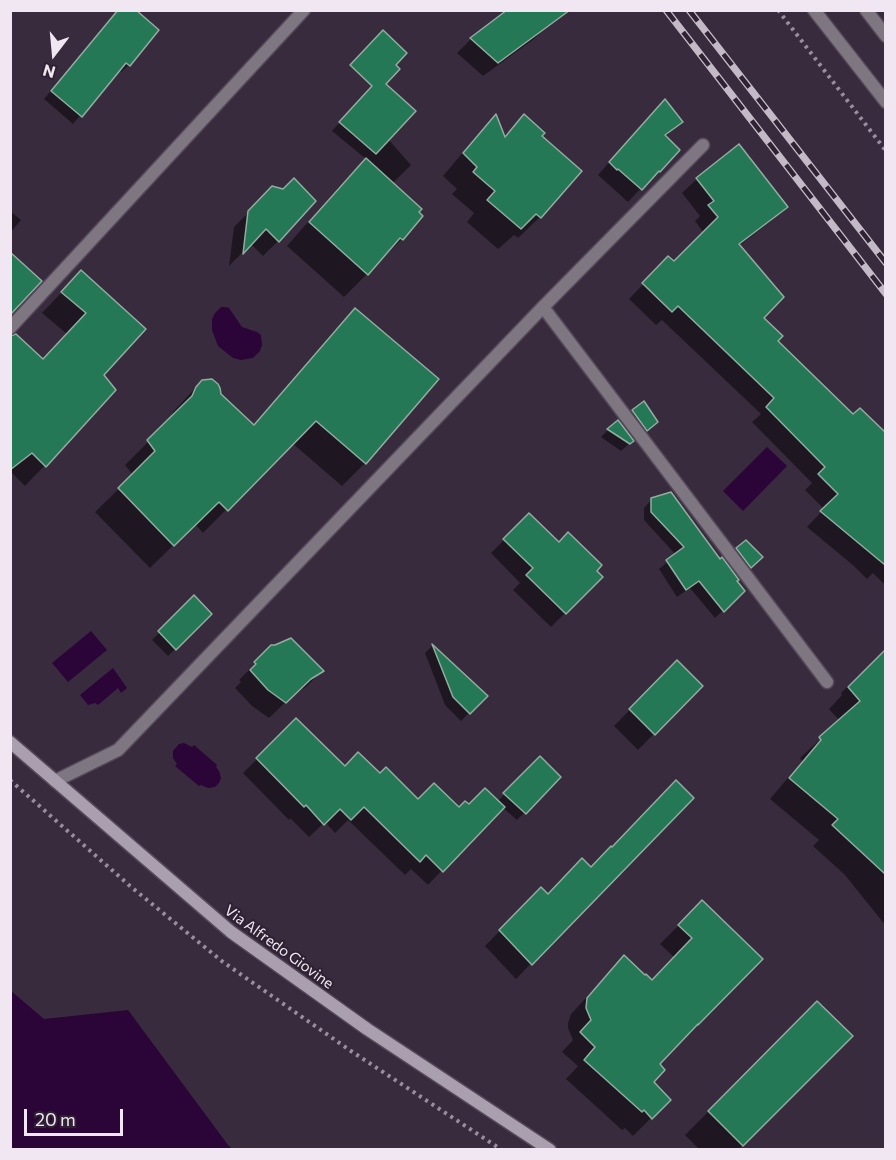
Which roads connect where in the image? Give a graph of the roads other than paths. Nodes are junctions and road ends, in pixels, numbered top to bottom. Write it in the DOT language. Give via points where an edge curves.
graph roads {
  1 [pos="304,10"];
  2 [pos="814,10"];
  3 [pos="866,10"];
  4 [pos="885,36"];
  5 [pos="885,102"];
  6 [pos="703,145"];
  7 [pos="543,307"];
  8 [pos="10,328"];
  9 [pos="827,682"];
  10 [pos="10,742"];
  11 [pos="55,781"];
  12 [pos="550,1149"];
  1 -- 8 [label="street"];
  2 -- 5 [label="street"];
  3 -- 4 [label="street"];
  6 -- 7 [label="street"];
  7 -- 9 [label="street"];
  7 -- 11 [label="street" via="118,750"];
  10 -- 11 [label="main road, Via Alfredo Giovine"];
  11 -- 12 [label="main road, Via Alfredo Giovine" via="231,932 367,1029"];
}
